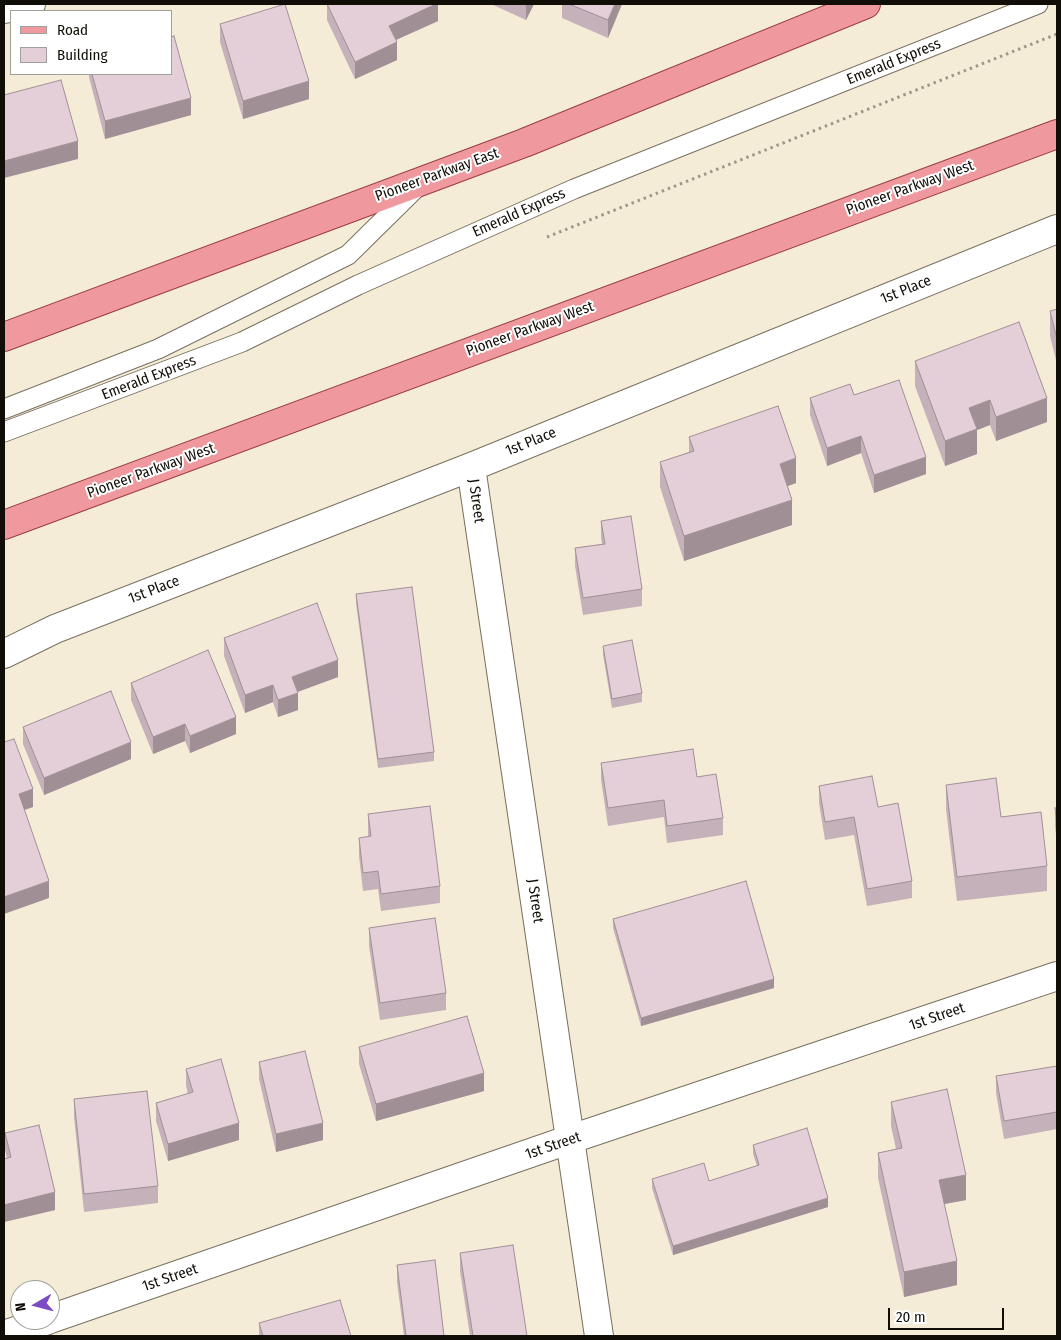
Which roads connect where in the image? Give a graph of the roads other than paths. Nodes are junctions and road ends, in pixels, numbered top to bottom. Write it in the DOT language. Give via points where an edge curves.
graph roads {
  1 [pos="31,4"];
  2 [pos="866,4"];
  3 [pos="1038,4"];
  4 [pos="4,9"];
  5 [pos="1057,134"];
  6 [pos="423,180"];
  7 [pos="1057,229"];
  8 [pos="4,337"];
  9 [pos="4,409"];
  10 [pos="4,432"];
  11 [pos="471,466"];
  12 [pos="4,525"];
  13 [pos="4,654"];
  14 [pos="1057,976"];
  15 [pos="571,1139"];
  16 [pos="60,1316"];
  17 [pos="21,1330"];
  18 [pos="4,1336"];
  19 [pos="599,1336"];
  1 -- 4 [label="street"];
  2 -- 6 [label="main road, Pioneer Parkway East" via="524,143"];
  3 -- 10 [label="lane, Emerald Express" via="574,189 358,285 242,342"];
  5 -- 12 [label="main road, Pioneer Parkway West"];
  6 -- 8 [label="main road, Pioneer Parkway East"];
  6 -- 9 [label="lane, Emerald Express" via="348,255 158,349"];
  7 -- 11 [label="street, 1st Place"];
  11 -- 13 [label="street, 1st Place" via="55,629"];
  11 -- 15 [label="street, J Street"];
  14 -- 15 [label="street, 1st Street"];
  15 -- 16 [label="street, 1st Street"];
  15 -- 19 [label="street, J Street"];
  17 -- 18 [label="street, 1st Street"];
}
